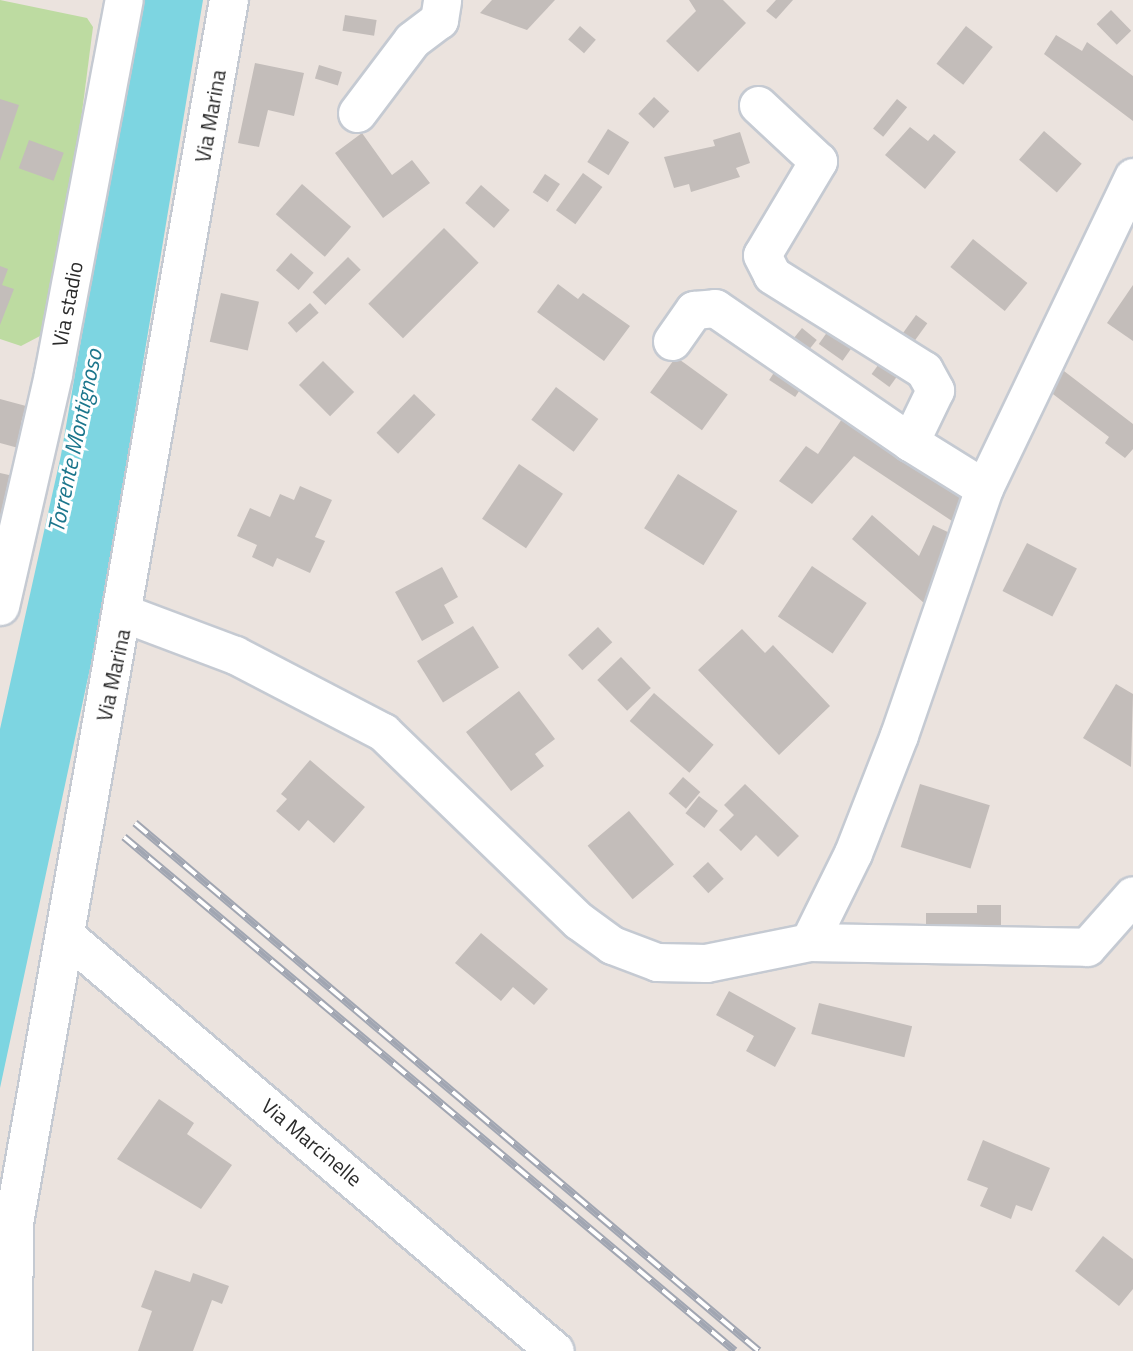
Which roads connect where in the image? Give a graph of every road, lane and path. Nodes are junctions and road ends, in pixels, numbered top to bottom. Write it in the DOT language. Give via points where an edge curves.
graph roads {
  1 [pos="124,0"];
  2 [pos="229,0"];
  3 [pos="442,0"];
  4 [pos="758,105"];
  5 [pos="357,113"];
  6 [pos="1133,177"];
  7 [pos="672,341"];
  8 [pos="910,442"];
  9 [pos="984,488"];
  10 [pos="1,595"];
  11 [pos="126,614"];
  12 [pos="1133,895"];
  13 [pos="66,936"];
  14 [pos="809,942"];
  15 [pos="13,1351"];
  16 [pos="555,1351"];
  1 -- 10 [label="street, Via stadio" via="53,374"];
  2 -- 11 [label="main road, Via Marina"];
  3 -- 5 [label="street" via="439,20 412,40"];
  4 -- 8 [label="street" via="818,161 762,255 772,275 924,370 935,390"];
  6 -- 9 [label="street"];
  7 -- 8 [label="street" via="694,310 715,308"];
  8 -- 9 [label="street"];
  9 -- 14 [label="street" via="894,747"];
  11 -- 13 [label="main road, Via Marina"];
  11 -- 14 [label="street" via="234,654 383,732 612,945 657,962 706,963"];
  12 -- 14 [label="street" via="1087,947"];
  13 -- 15 [label="main road, Via Marina" via="15,1223"];
  13 -- 16 [label="street, Via Marcinelle"];
}
